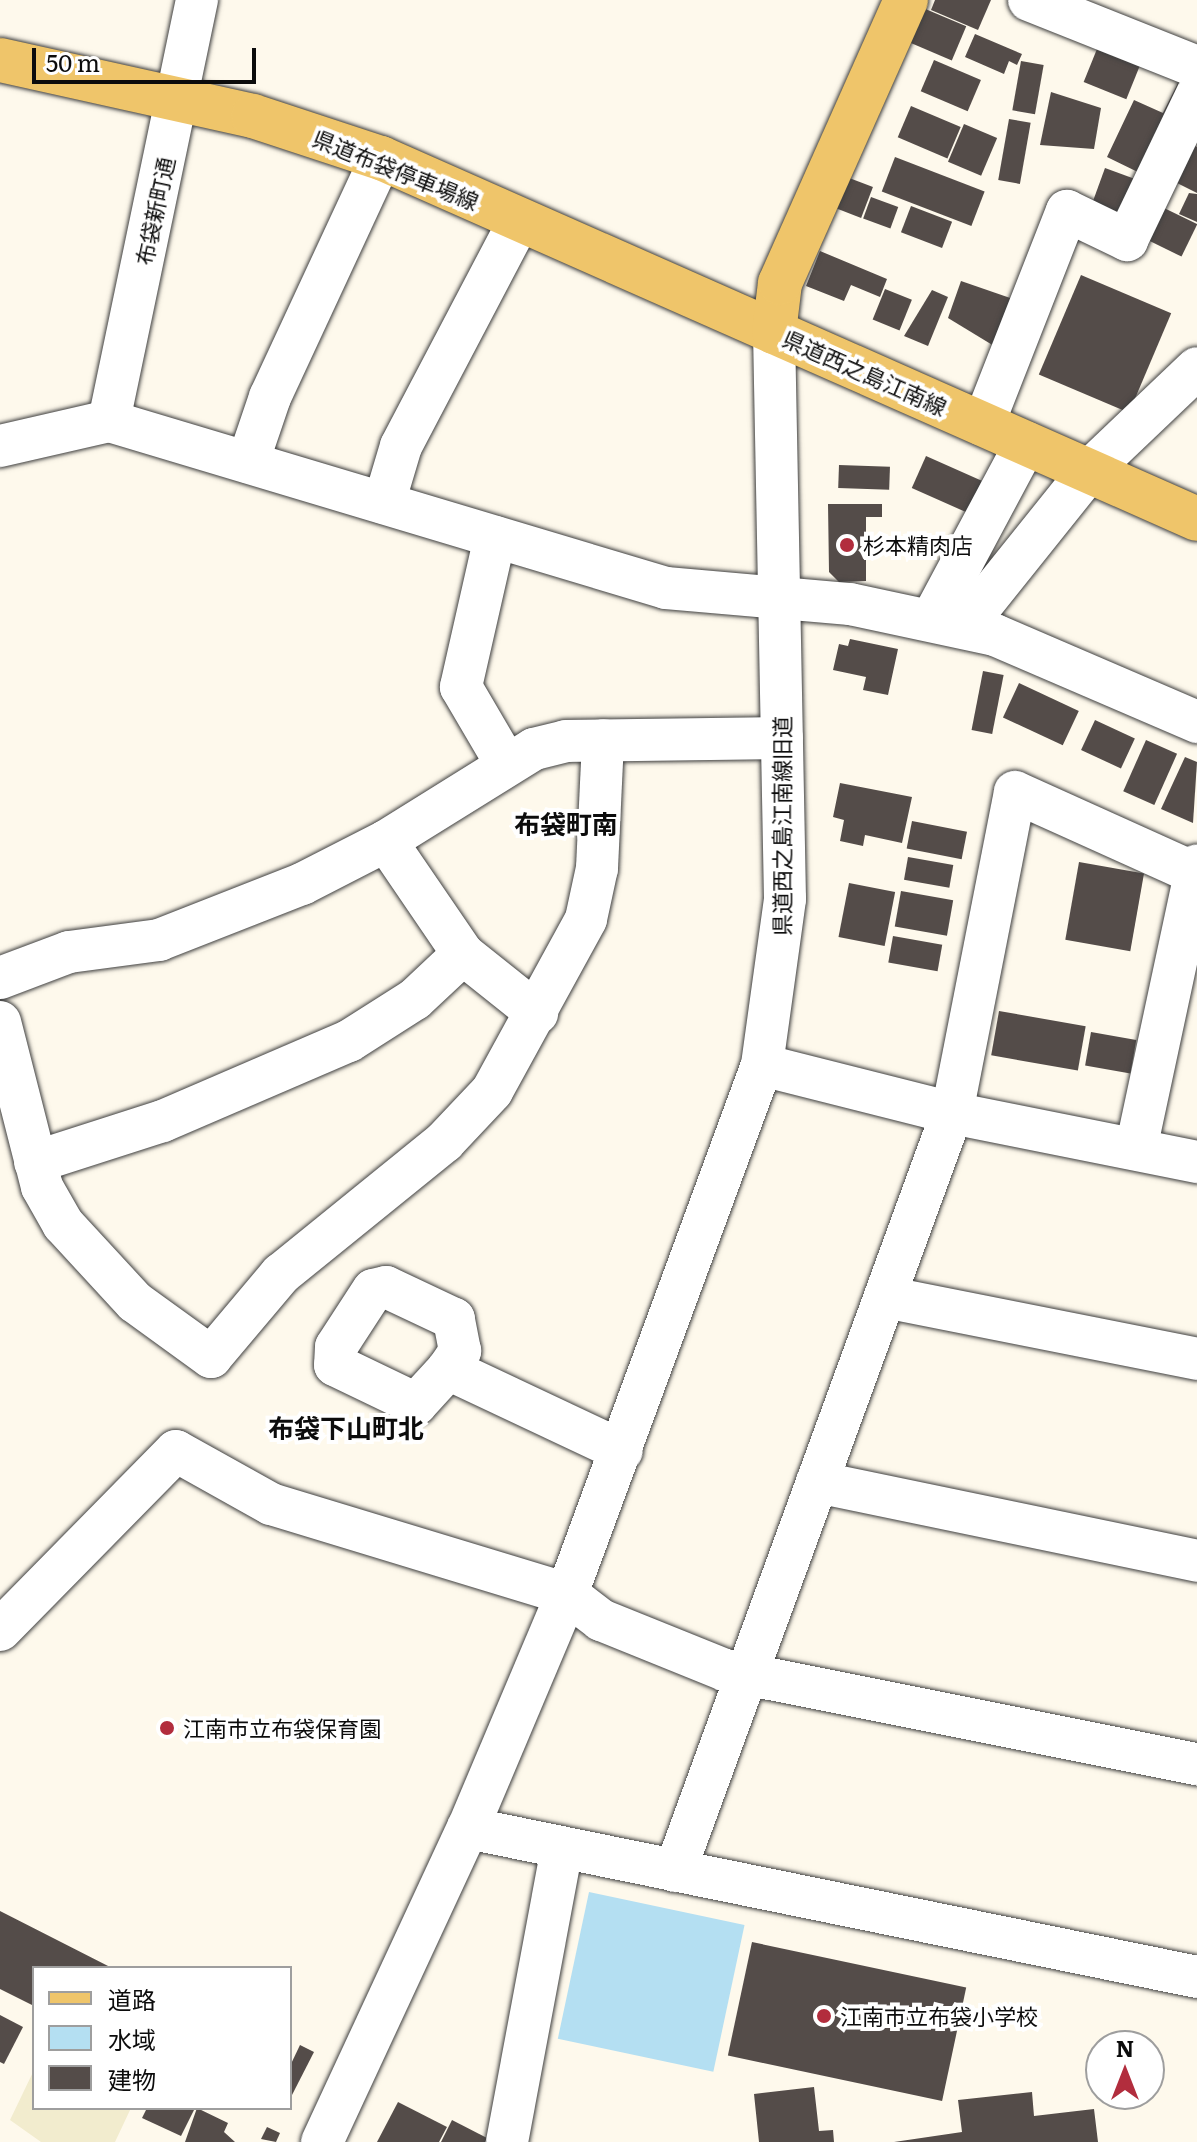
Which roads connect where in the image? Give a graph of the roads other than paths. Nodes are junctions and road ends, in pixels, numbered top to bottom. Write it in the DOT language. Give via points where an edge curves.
graph roads {
  1 [pos="197,0"];
  2 [pos="906,0"];
  3 [pos="1029,0"];
  4 [pos="0,60"];
  5 [pos="1197,67"];
  6 [pos="1197,94"];
  7 [pos="178,98"];
  8 [pos="381,158"];
  9 [pos="520,219"];
  10 [pos="774,332"];
  11 [pos="1197,368"];
  12 [pos="109,421"];
  13 [pos="983,425"];
  14 [pos="1026,443"];
  15 [pos="0,446"];
  16 [pos="248,462"];
  17 [pos="1089,471"];
  18 [pos="384,503"];
  19 [pos="1197,519"];
  20 [pos="495,537"];
  21 [pos="779,601"];
  22 [pos="948,623"];
  23 [pos="1197,722"];
  24 [pos="782,738"];
  25 [pos="603,740"];
  26 [pos="505,762"];
  27 [pos="386,841"];
  28 [pos="1196,870"];
  29 [pos="463,954"];
  30 [pos="0,978"];
  31 [pos="537,1013"];
  32 [pos="0,1022"];
  33 [pos="762,1065"];
  34 [pos="952,1113"];
  35 [pos="1136,1149"];
  36 [pos="35,1162"];
  37 [pos="1197,1162"];
  38 [pos="885,1297"];
  39 [pos="1197,1359"];
  40 [pos="448,1369"];
  41 [pos="622,1451"];
  42 [pos="817,1482"];
  43 [pos="1197,1561"];
  44 [pos="567,1594"];
  45 [pos="0,1630"];
  46 [pos="747,1674"];
  47 [pos="1197,1764"];
  48 [pos="468,1828"];
  49 [pos="562,1848"];
  50 [pos="675,1871"];
  51 [pos="1197,1977"];
  52 [pos="322,2142"];
  53 [pos="507,2142"];
  1 -- 7 [label="street, 布袋新町通"];
  2 -- 10 [label="main road, 県道西之島江南線" via="780,283"];
  3 -- 5 [label="street"];
  4 -- 7 [label="main road, 県道布袋停車場線"];
  6 -- 13 [label="street" via="1127,240 1067,211"];
  7 -- 8 [label="main road, 県道布袋停車場線"];
  7 -- 12 [label="street, 布袋新町通"];
  8 -- 9 [label="main road, 県道布袋停車場線"];
  8 -- 16 [label="street" via="270,397"];
  9 -- 10 [label="main road, 県道布袋停車場線"];
  9 -- 18 [label="street" via="401,446"];
  10 -- 13 [label="main road, 県道西之島江南線"];
  10 -- 21 [label="street, 県道西之島江南線旧道"];
  11 -- 17 [label="street"];
  12 -- 15 [label="street"];
  12 -- 16 [label="street"];
  13 -- 14 [label="main road, 県道西之島江南線"];
  14 -- 17 [label="main road, 県道西之島江南線"];
  14 -- 22 [label="street"];
  16 -- 18 [label="street"];
  17 -- 19 [label="main road, 県道西之島江南線"];
  17 -- 22 [label="street"];
  18 -- 20 [label="street"];
  20 -- 21 [label="street" via="666,588"];
  20 -- 26 [label="street" via="461,687"];
  21 -- 22 [label="street"];
  21 -- 24 [label="street, 県道西之島江南線旧道"];
  22 -- 23 [label="street" via="1024,645"];
  24 -- 25 [label="street"];
  24 -- 33 [label="street, 県道西之島江南線旧道" via="783,929"];
  25 -- 26 [label="street" via="566,741"];
  25 -- 31 [label="street" via="592,897"];
  26 -- 27 [label="street"];
  27 -- 29 [label="street"];
  27 -- 30 [label="street" via="159,940 69,952"];
  28 -- 34 [label="street" via="1015,792"];
  28 -- 35 [label="street"];
  29 -- 31 [label="street"];
  29 -- 36 [label="street" via="415,999 349,1041 163,1121"];
  31 -- 36 [label="street" via="472,1117 281,1274 211,1357 91,1260 56,1212"];
  32 -- 36 [label="street"];
  33 -- 34 [label="street"];
  33 -- 41 [label="street, 県道西之島江南線旧道"];
  34 -- 35 [label="street"];
  34 -- 38 [label="street"];
  35 -- 37 [label="street"];
  38 -- 39 [label="street"];
  38 -- 42 [label="street"];
  40 -- 41 [label="street"];
  41 -- 44 [label="street, 県道西之島江南線旧道"];
  42 -- 43 [label="street"];
  42 -- 46 [label="street"];
  44 -- 45 [label="street" via="271,1504 176,1451"];
  44 -- 46 [label="street" via="601,1620"];
  44 -- 48 [label="street, 県道西之島江南線旧道"];
  46 -- 47 [label="street"];
  46 -- 50 [label="street"];
  48 -- 49 [label="street"];
  48 -- 52 [label="street, 県道西之島江南線旧道"];
  49 -- 50 [label="street"];
  49 -- 53 [label="street"];
  50 -- 51 [label="street"];
}
